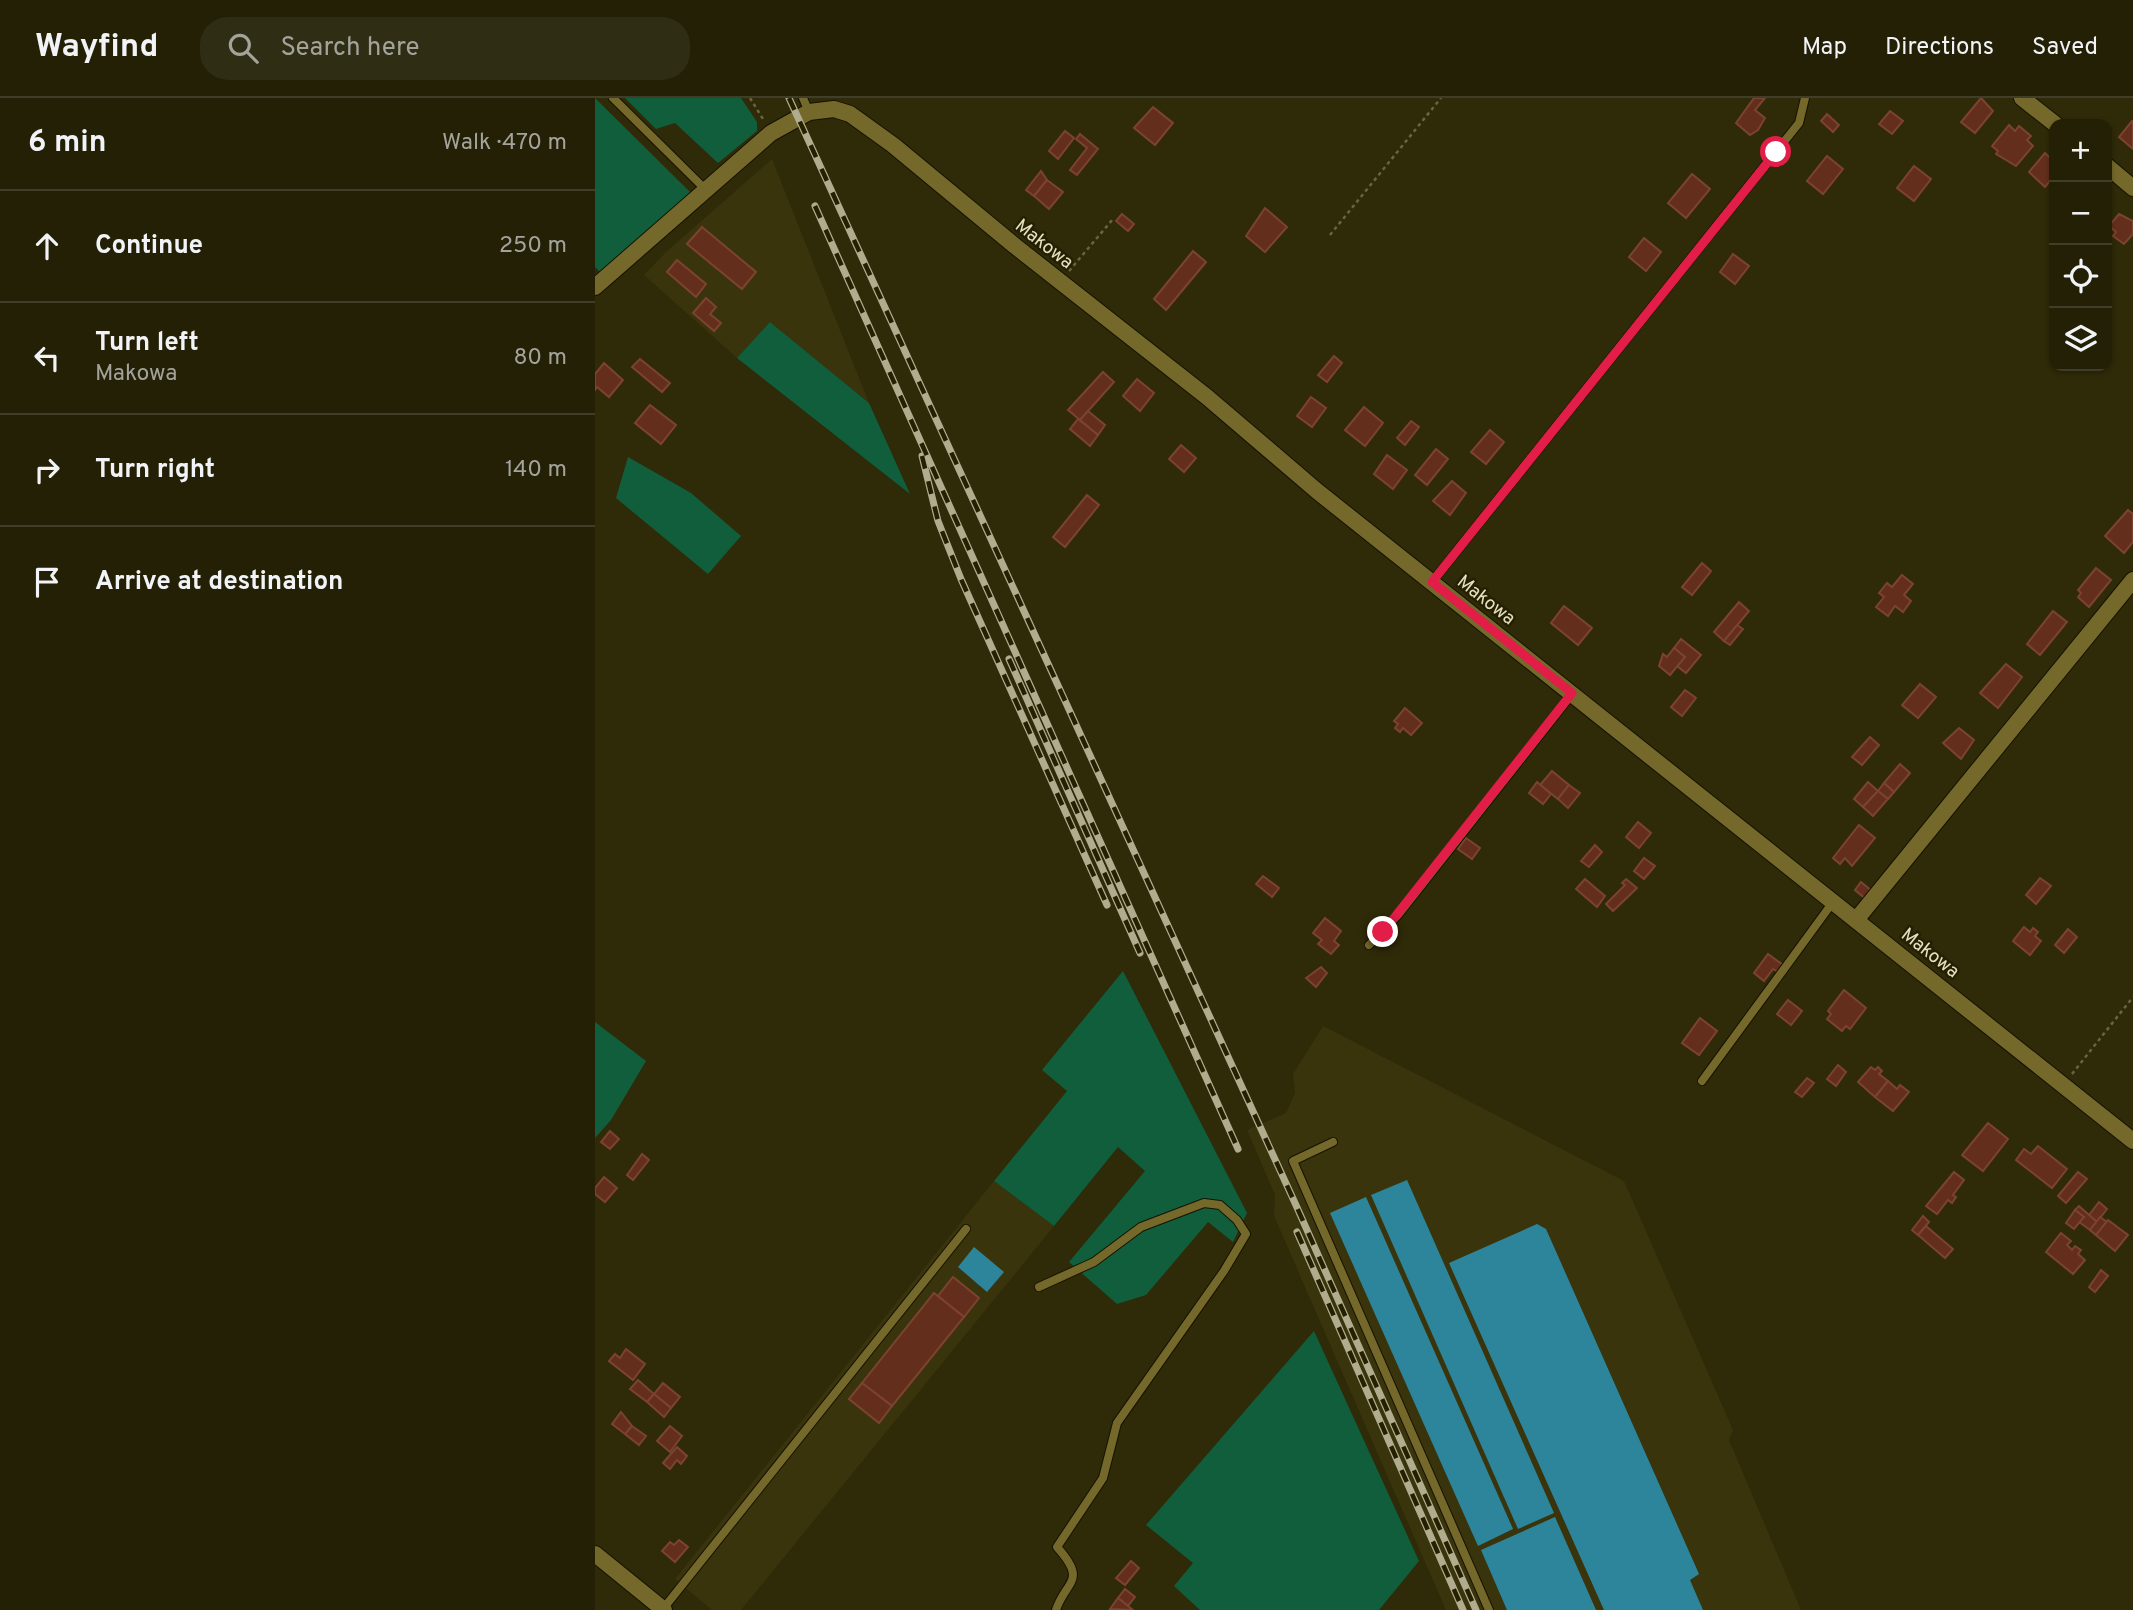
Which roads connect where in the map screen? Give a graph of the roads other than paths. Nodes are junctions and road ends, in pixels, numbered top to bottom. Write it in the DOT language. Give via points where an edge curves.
graph roads {
  1 [pos="613,98"];
  2 [pos="1805,98"];
  3 [pos="2022,98"];
  4 [pos="836,103"];
  5 [pos="806,105"];
  6 [pos="2049,119"];
  7 [pos="2112,170"];
  8 [pos="2133,188"];
  9 [pos="707,191"];
  10 [pos="595,287"];
  11 [pos="2133,580"];
  12 [pos="1432,582"];
  13 [pos="1572,693"];
  14 [pos="1833,902"];
  15 [pos="1856,920"];
  16 [pos="1369,945"];
  17 [pos="1702,1081"];
  18 [pos="2133,1141"];
  19 [pos="1333,1142"];
  20 [pos="965,1229"];
  21 [pos="1039,1287"];
  22 [pos="595,1554"];
  23 [pos="664,1609"];
  24 [pos="1056,1610"];
  25 [pos="1489,1610"];
  1 -- 9 [label="lane"];
  2 -- 12 [label="lane" via="1799,122"];
  3 -- 6 [label="street"];
  4 -- 5 [label="street, Makowa"];
  4 -- 12 [label="street, Makowa"];
  5 -- 9 [label="street, Makowa"];
  7 -- 8 [label="street"];
  9 -- 10 [label="street, Makowa"];
  11 -- 15 [label="street"];
  12 -- 13 [label="street, Makowa"];
  13 -- 14 [label="street, Makowa"];
  13 -- 16 [label="lane" via="1398,915"];
  14 -- 15 [label="street, Makowa"];
  14 -- 17 [label="lane"];
  15 -- 18 [label="street, Makowa"];
  19 -- 25 [label="lane" via="1293,1161"];
  20 -- 23 [label="lane"];
  21 -- 24 [label="lane" via="1094,1262 1141,1227 1203,1203 1220,1205 1246,1234 1117,1423 1103,1478 1057,1547 1073,1572 1071,1588"];
  22 -- 23 [label="street"];
}
